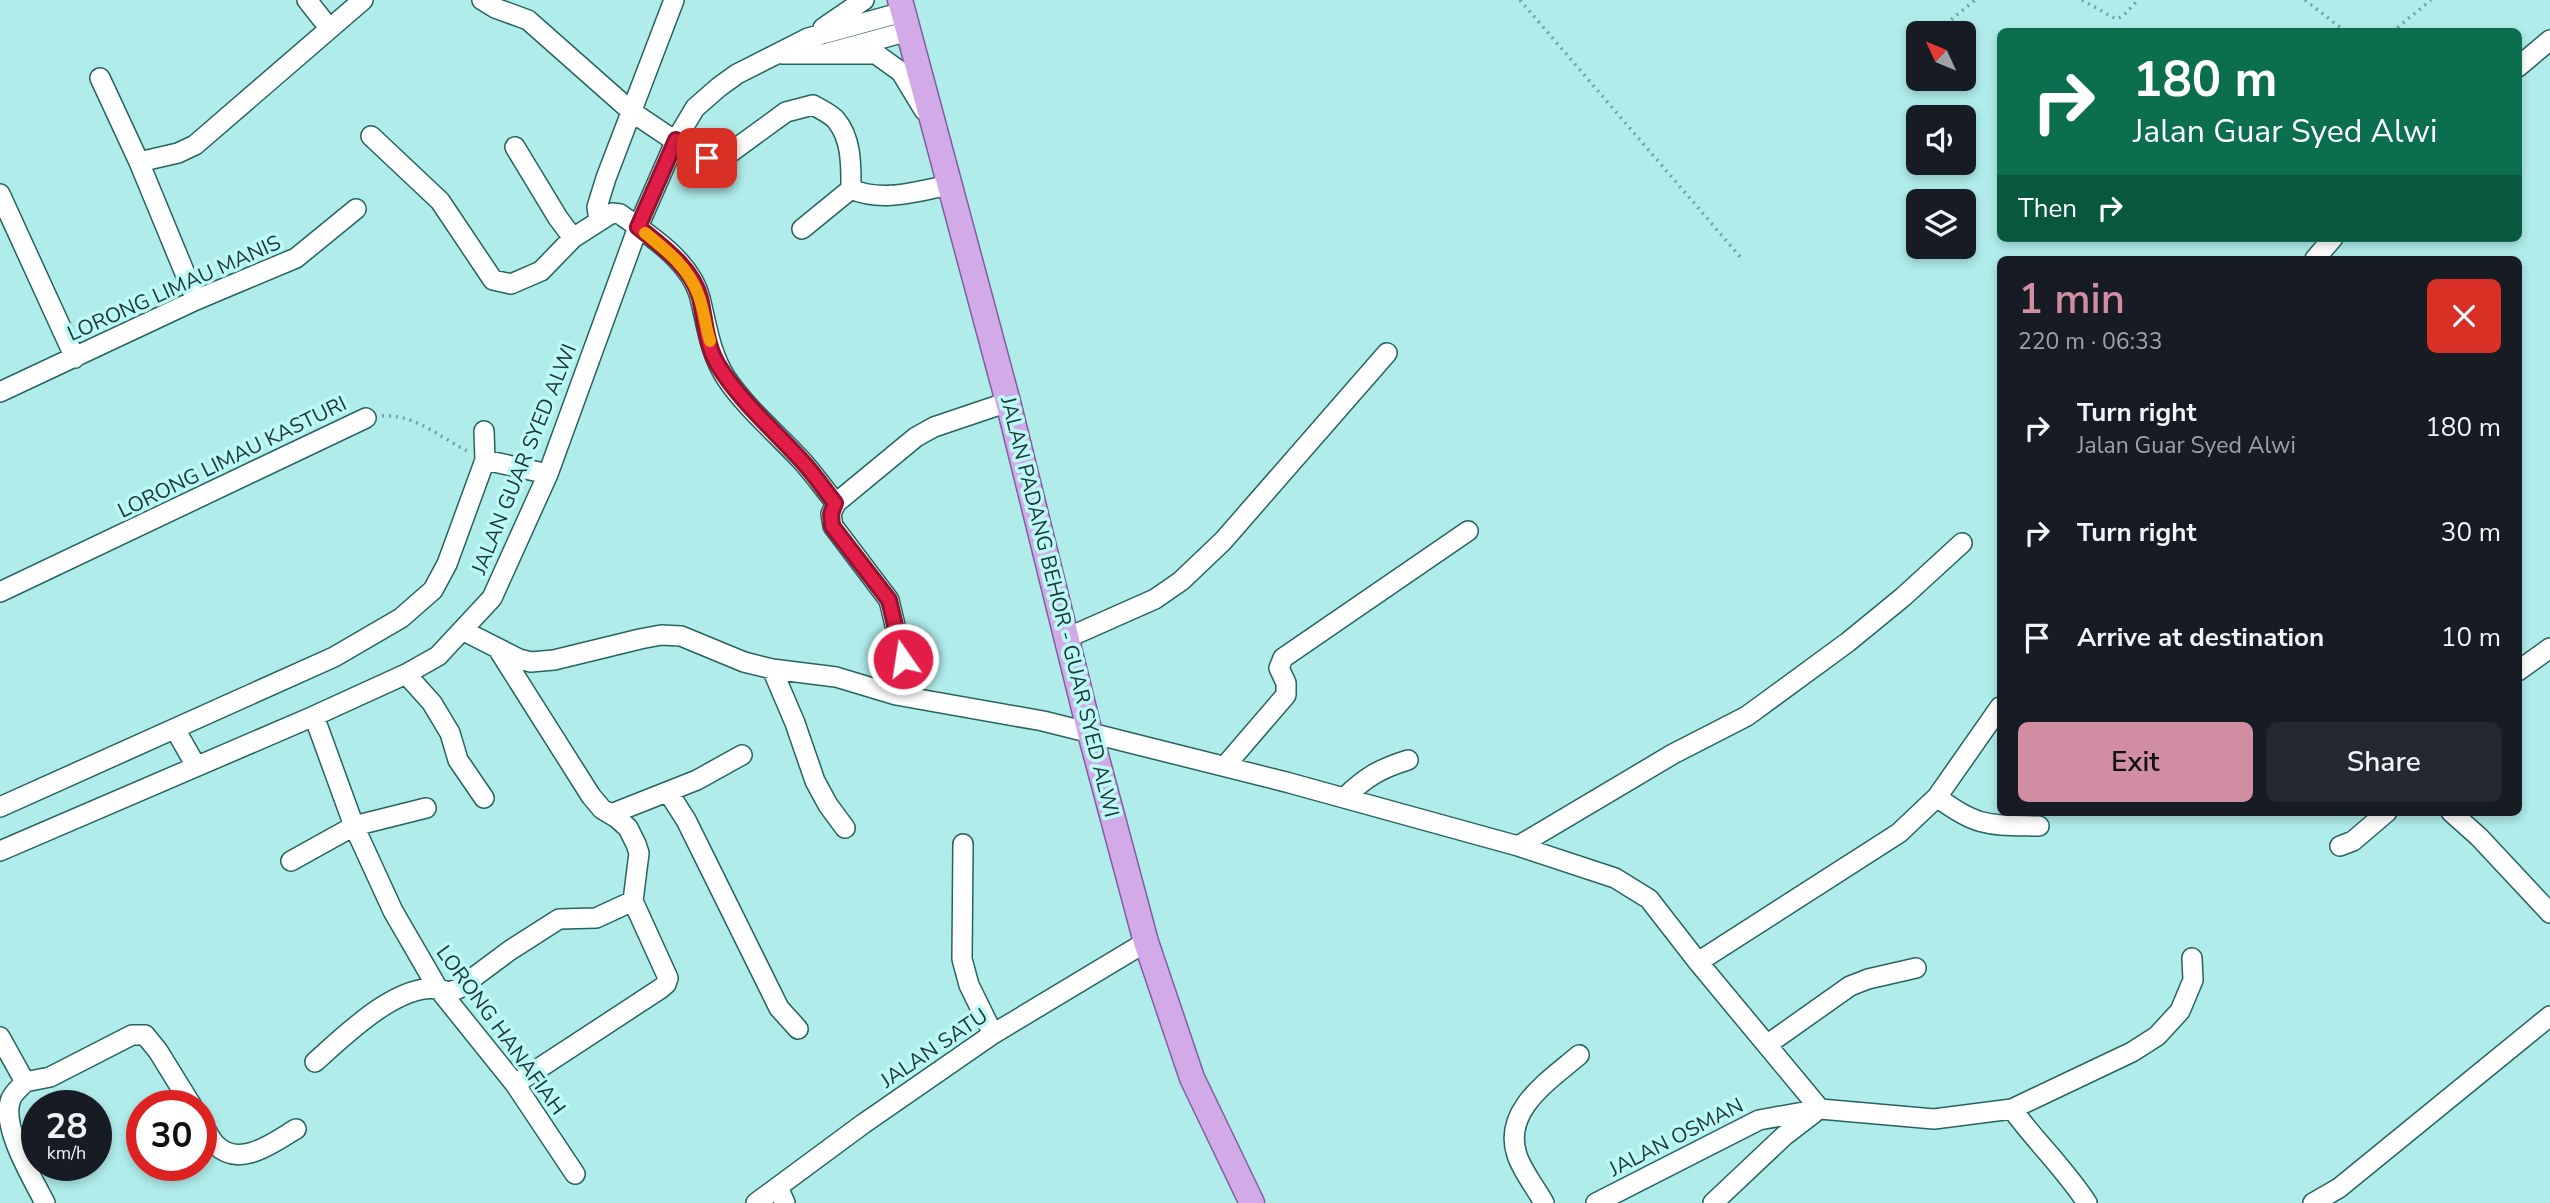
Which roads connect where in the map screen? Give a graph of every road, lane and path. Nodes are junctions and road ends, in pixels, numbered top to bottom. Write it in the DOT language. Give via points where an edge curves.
graph roads {
  1 [pos="307,0"];
  2 [pos="363,0"];
  3 [pos="482,0"];
  4 [pos="674,0"];
  5 [pos="864,0"];
  6 [pos="1520,0"];
  7 [pos="1975,0"];
  8 [pos="2082,0"];
  9 [pos="2138,0"];
  10 [pos="2305,0"];
  11 [pos="2431,0"];
  12 [pos="904,14"];
  13 [pos="1950,21"];
  14 [pos="329,28"];
  15 [pos="2341,28"];
  16 [pos="2397,28"];
  17 [pos="808,38"];
  18 [pos="2550,40"];
  19 [pos="777,54"];
  20 [pos="824,54"];
  21 [pos="2522,64"];
  22 [pos="100,78"];
  23 [pos="632,112"];
  24 [pos="931,123"];
  25 [pos="370,136"];
  26 [pos="676,140"];
  27 [pos="515,146"];
  28 [pos="139,162"];
  29 [pos="950,185"];
  30 [pos="850,189"];
  31 [pos="0,194"];
  32 [pos="356,209"];
  33 [pos="599,221"];
  34 [pos="638,227"];
  35 [pos="802,229"];
  36 [pos="573,239"];
  37 [pos="2330,242"];
  38 [pos="2318,256"];
  39 [pos="1742,259"];
  40 [pos="197,300"];
  41 [pos="1387,353"];
  42 [pos="75,358"];
  43 [pos="0,393"];
  44 [pos="1008,402"];
  45 [pos="366,418"];
  46 [pos="484,431"];
  47 [pos="485,460"];
  48 [pos="548,474"];
  49 [pos="835,503"];
  50 [pos="1468,531"];
  51 [pos="1962,543"];
  52 [pos="0,593"];
  53 [pos="464,631"];
  54 [pos="1066,638"];
  55 [pos="2550,648"];
  56 [pos="497,649"];
  57 [pos="2522,668"];
  58 [pos="772,669"];
  59 [pos="406,674"];
  60 [pos="896,695"];
  61 [pos="1997,711"];
  62 [pos="314,716"];
  63 [pos="175,729"];
  64 [pos="1090,733"];
  65 [pos="742,755"];
  66 [pos="1408,760"];
  67 [pos="196,766"];
  68 [pos="1225,766"];
  69 [pos="668,792"];
  70 [pos="1937,797"];
  71 [pos="484,798"];
  72 [pos="1344,798"];
  73 [pos="0,807"];
  74 [pos="426,808"];
  75 [pos="611,814"];
  76 [pos="2382,816"];
  77 [pos="2455,816"];
  78 [pos="354,826"];
  79 [pos="2039,826"];
  80 [pos="845,828"];
  81 [pos="962,844"];
  82 [pos="1518,846"];
  83 [pos="2340,846"];
  84 [pos="0,850"];
  85 [pos="292,861"];
  86 [pos="633,901"];
  87 [pos="2550,913"];
  88 [pos="1146,942"];
  89 [pos="2192,958"];
  90 [pos="1698,962"];
  91 [pos="1916,968"];
  92 [pos="437,987"];
  93 [pos="2550,1016"];
  94 [pos="798,1029"];
  95 [pos="993,1034"];
  96 [pos="0,1037"];
  97 [pos="1768,1044"];
  98 [pos="1579,1055"];
  99 [pos="315,1062"];
  100 [pos="25,1082"];
  101 [pos="515,1084"];
  102 [pos="182,1090"];
  103 [pos="1821,1109"];
  104 [pos="2012,1109"];
  105 [pos="296,1129"];
  106 [pos="217,1146"];
  107 [pos="575,1174"];
  108 [pos="781,1195"];
  109 [pos="45,1203"];
  110 [pos="756,1203"];
  111 [pos="1252,1203"];
  112 [pos="1544,1203"];
  113 [pos="1596,1203"];
  114 [pos="1713,1203"];
  115 [pos="2087,1203"];
  116 [pos="2313,1203"];
  1 -- 14 [label="street"];
  2 -- 14 [label="street"];
  3 -- 23 [label="street" via="528,20"];
  4 -- 23 [label="street"];
  5 -- 17 [label="street"];
  6 -- 39 [label="path"];
  7 -- 13 [label="path"];
  8 -- 9 [label="path" via="2116,19"];
  10 -- 15 [label="path"];
  11 -- 16 [label="path"];
  12 -- 17 [label="street, JALAN GUAR SYED ALWI"];
  12 -- 20 [label="street, JALAN GUAR SYED ALWI"];
  12 -- 24 [label="main road, JALAN PADANG BEHOR - GUAR SYED ALWI"];
  14 -- 28 [label="street" via="195,145"];
  17 -- 19 [label="street, JALAN GUAR SYED ALWI"];
  18 -- 21 [label="street"];
  19 -- 20 [label="street, JALAN GUAR SYED ALWI"];
  19 -- 26 [label="street, JALAN GUAR SYED ALWI" via="719,87 695,108"];
  20 -- 24 [label="street" via="876,54 901,72"];
  22 -- 28 [label="street"];
  23 -- 26 [label="street"];
  23 -- 33 [label="street" via="597,207"];
  24 -- 29 [label="main road, JALAN PADANG BEHOR - GUAR SYED ALWI"];
  25 -- 36 [label="street" via="440,201 493,280 511,284 541,271"];
  26 -- 30 [label="street" via="707,158 727,155 786,112 813,105 836,119 847,141 852,164"];
  26 -- 34 [label="street, JALAN GUAR SYED ALWI"];
  27 -- 36 [label="street"];
  28 -- 40 [label="street"];
  29 -- 30 [label="street" via="880,197"];
  29 -- 44 [label="main road, JALAN PADANG BEHOR - GUAR SYED ALWI"];
  30 -- 35 [label="street"];
  31 -- 42 [label="street"];
  32 -- 40 [label="street, LORONG LIMAU MANIS" via="296,258"];
  33 -- 34 [label="street" via="620,214"];
  33 -- 36 [label="street"];
  34 -- 48 [label="street, JALAN GUAR SYED ALWI"];
  34 -- 49 [label="street" via="673,257 692,281 700,296 715,361 729,382"];
  37 -- 38 [label="street"];
  40 -- 42 [label="street, LORONG LIMAU MANIS"];
  41 -- 54 [label="street" via="1223,541 1181,581 1155,599"];
  42 -- 43 [label="street, LORONG LIMAU MANIS"];
  44 -- 49 [label="street" via="934,426"];
  44 -- 54 [label="main road, JALAN PADANG BEHOR - GUAR SYED ALWI"];
  45 -- 47 [label="path, LORONG LIMAU KASTURI" via="408,418"];
  45 -- 52 [label="street, LORONG LIMAU KASTURI"];
  46 -- 47 [label="street"];
  47 -- 48 [label="street"];
  47 -- 63 [label="street" via="447,564 433,590 401,618 334,657"];
  48 -- 53 [label="street, JALAN GUAR SYED ALWI" via="492,598"];
  49 -- 60 [label="street" via="832,526 889,600 903,659"];
  50 -- 68 [label="street" via="1283,658 1279,668 1286,695"];
  51 -- 82 [label="street" via="1875,620 1747,716 1672,754"];
  53 -- 56 [label="street"];
  53 -- 59 [label="street, JALAN GUAR SYED ALWI" via="438,656"];
  54 -- 64 [label="main road, JALAN PADANG BEHOR - GUAR SYED ALWI"];
  55 -- 57 [label="street"];
  56 -- 58 [label="street" via="531,662 661,635 681,636"];
  56 -- 75 [label="street" via="591,796"];
  58 -- 60 [label="street" via="836,677"];
  58 -- 80 [label="street" via="815,781"];
  59 -- 62 [label="street, JALAN GUAR SYED ALWI"];
  59 -- 71 [label="street" via="432,703 450,733 458,760"];
  60 -- 64 [label="street"];
  61 -- 70 [label="street"];
  62 -- 67 [label="street, JALAN GUAR SYED ALWI"];
  62 -- 78 [label="street, LORONG HANAFIAH"];
  63 -- 67 [label="street"];
  63 -- 73 [label="street"];
  64 -- 68 [label="street"];
  64 -- 88 [label="main road, JALAN PADANG BEHOR - GUAR SYED ALWI"];
  65 -- 69 [label="street"];
  66 -- 72 [label="street" via="1378,770"];
  67 -- 84 [label="street, JALAN GUAR SYED ALWI"];
  68 -- 72 [label="street"];
  69 -- 75 [label="street"];
  69 -- 94 [label="street" via="779,1008"];
  70 -- 79 [label="street" via="1961,815 1986,825"];
  70 -- 90 [label="street" via="1899,833"];
  72 -- 82 [label="street"];
  74 -- 78 [label="street"];
  75 -- 86 [label="street" via="628,828 639,853"];
  76 -- 83 [label="street"];
  77 -- 87 [label="street"];
  78 -- 85 [label="street"];
  78 -- 92 [label="street, LORONG HANAFIAH" via="393,911"];
  81 -- 95 [label="street" via="962,959"];
  82 -- 90 [label="street" via="1615,878 1649,899"];
  86 -- 92 [label="street" via="596,918 559,919 458,989 448,992"];
  86 -- 101 [label="street" via="666,984"];
  88 -- 95 [label="street, JALAN SATU"];
  88 -- 111 [label="main road, JALAN PADANG BEHOR - GUAR SYED ALWI" via="1192,1078"];
  89 -- 104 [label="street, JALAN OSMAN" via="2193,980 2180,1011 2157,1036"];
  90 -- 97 [label="street"];
  91 -- 97 [label="street" via="1850,986"];
  92 -- 99 [label="street" via="407,994 369,1015"];
  92 -- 101 [label="street, LORONG HANAFIAH"];
  93 -- 116 [label="street" via="2339,1188"];
  95 -- 108 [label="street, JALAN SATU" via="863,1124"];
  96 -- 100 [label="street"];
  97 -- 103 [label="street"];
  98 -- 112 [label="street" via="1528,1099 1514,1126 1517,1155"];
  100 -- 102 [label="street" via="50,1077 132,1035 145,1035"];
  100 -- 109 [label="street" via="11,1099 9,1117 12,1134"];
  101 -- 107 [label="street, LORONG HANAFIAH"];
  103 -- 104 [label="street, JALAN OSMAN" via="1934,1118"];
  103 -- 113 [label="street, JALAN OSMAN" via="1759,1120"];
  103 -- 114 [label="street" via="1793,1128"];
  104 -- 115 [label="street"];
  105 -- 106 [label="street" via="263,1149 239,1155 227,1154"];
  108 -- 110 [label="street, JALAN SATU"];
}
